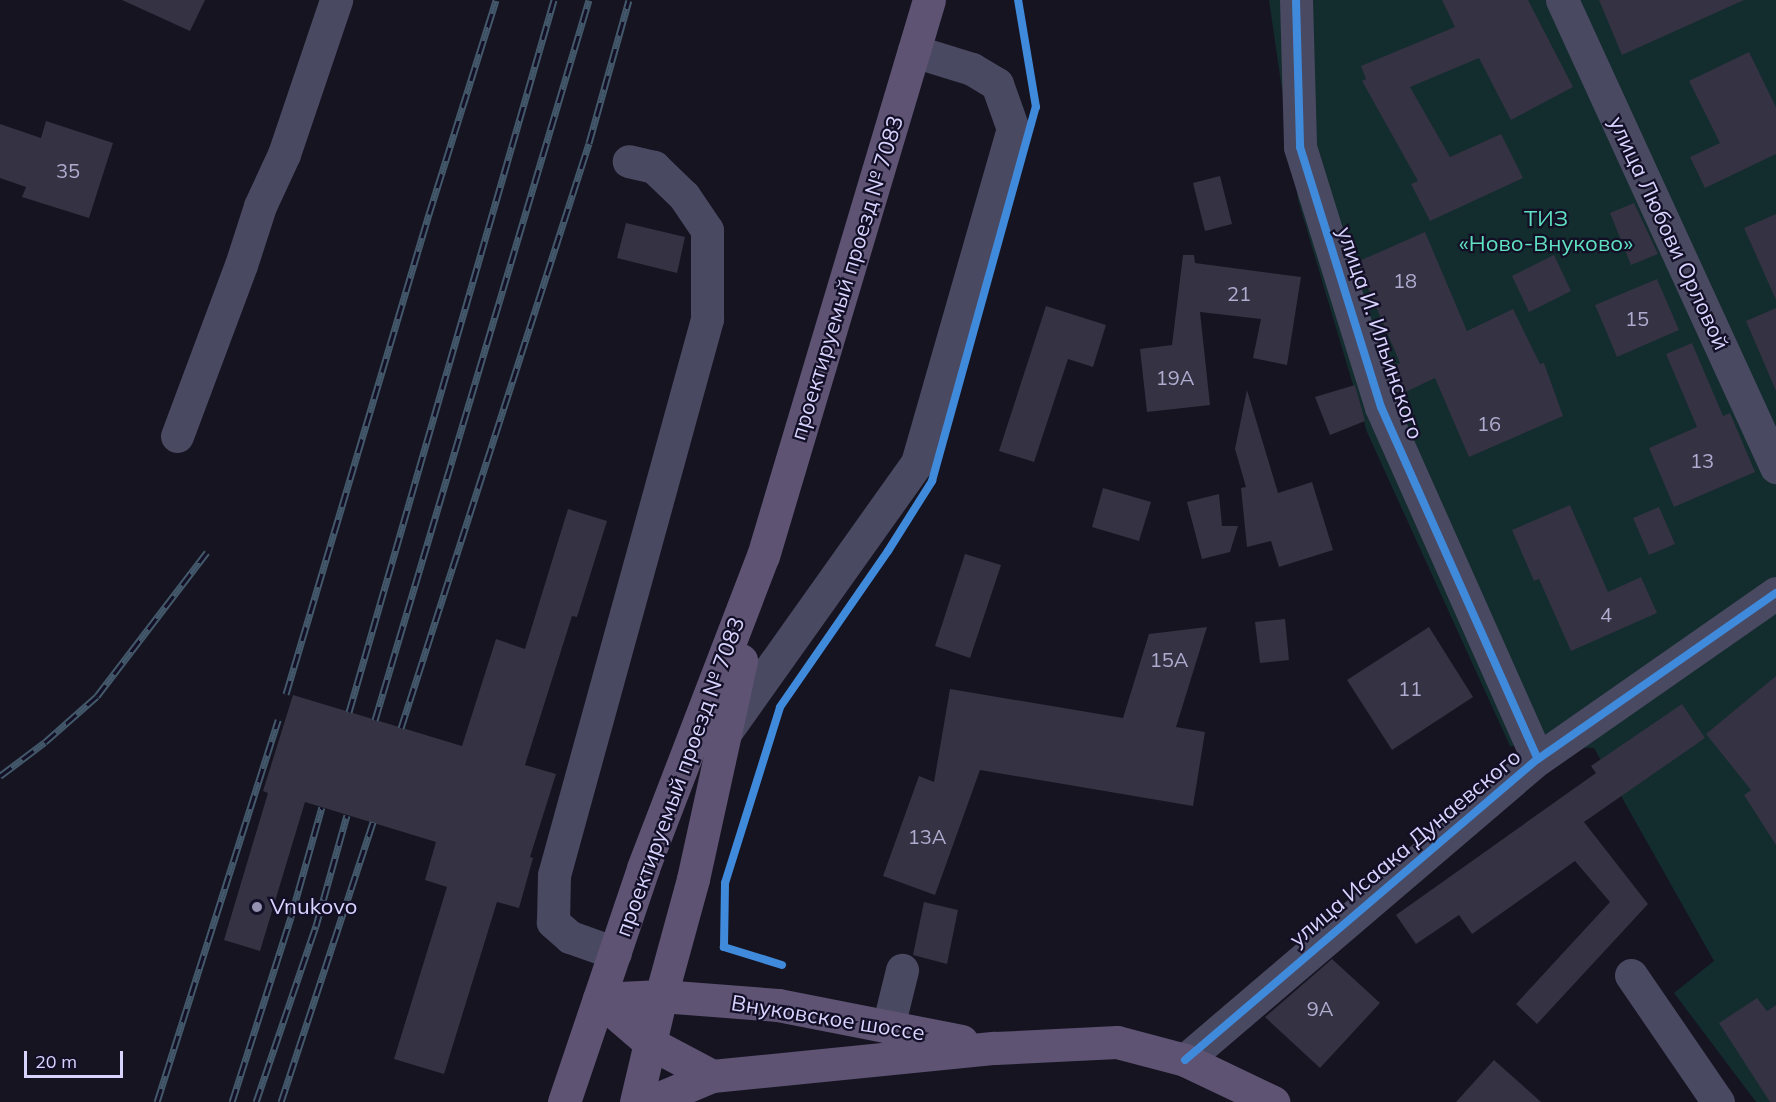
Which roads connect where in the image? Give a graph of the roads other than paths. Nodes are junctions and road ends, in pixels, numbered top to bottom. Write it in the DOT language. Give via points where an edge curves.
graph roads {
  1 [pos="336,0"];
  2 [pos="929,0"];
  3 [pos="1296,0"];
  4 [pos="1562,0"];
  5 [pos="914,51"];
  6 [pos="629,161"];
  7 [pos="177,436"];
  8 [pos="1776,467"];
  9 [pos="764,556"];
  10 [pos="1776,593"];
  11 [pos="725,733"];
  12 [pos="1538,759"];
  13 [pos="615,953"];
  14 [pos="902,970"];
  15 [pos="1631,975"];
  16 [pos="661,996"];
  17 [pos="599,999"];
  18 [pos="888,1027"];
  19 [pos="650,1043"];
  20 [pos="995,1048"];
  21 [pos="1185,1060"];
  22 [pos="712,1076"];
  23 [pos="564,1102"];
  24 [pos="636,1102"];
  25 [pos="650,1102"];
  26 [pos="1273,1102"];
  27 [pos="1718,1102"];
  1 -- 7 [label="street" via="284,154 260,206"];
  2 -- 5 [label="main road, проектируемый проезд № 7083"];
  3 -- 12 [label="street, улица И. Ильинского" via="1300,147 1377,396"];
  4 -- 8 [label="street, улица Любови Орловой"];
  5 -- 9 [label="main road, проектируемый проезд № 7083"];
  5 -- 11 [label="street" via="972,69 997,84 1013,129 917,463"];
  6 -- 13 [label="street" via="654,167 684,196 706,230 707,319 554,875 552,922 570,938"];
  9 -- 11 [label="main road, проектируемый проезд № 7083"];
  9 -- 13 [label="main road, проектируемый проезд № 7083" via="648,856"];
  10 -- 12 [label="street, улица Исаака Дунаевского"];
  11 -- 16 [label="main road, проектируемый проезд № 7083" via="693,879"];
  12 -- 21 [label="street, улица Исаака Дунаевского"];
  13 -- 17 [label="main road, проектируемый проезд № 7083"];
  14 -- 18 [label="street"];
  15 -- 27 [label="street"];
  16 -- 17 [label="main road, Внуковское шоссе"];
  16 -- 18 [label="main road, Внуковское шоссе" via="778,1005"];
  16 -- 19 [label="main road"];
  17 -- 19 [label="main road"];
  17 -- 23 [label="main road"];
  18 -- 20 [label="main road, Внуковское шоссе"];
  19 -- 22 [label="main road"];
  19 -- 24 [label="main road"];
  20 -- 21 [label="main road, Внуковское шоссе" via="1117,1042"];
  20 -- 22 [label="main road, Внуковское шоссе"];
  21 -- 26 [label="main road, Внуковское шоссе"];
  22 -- 25 [label="main road, Внуковское шоссе"];
}
